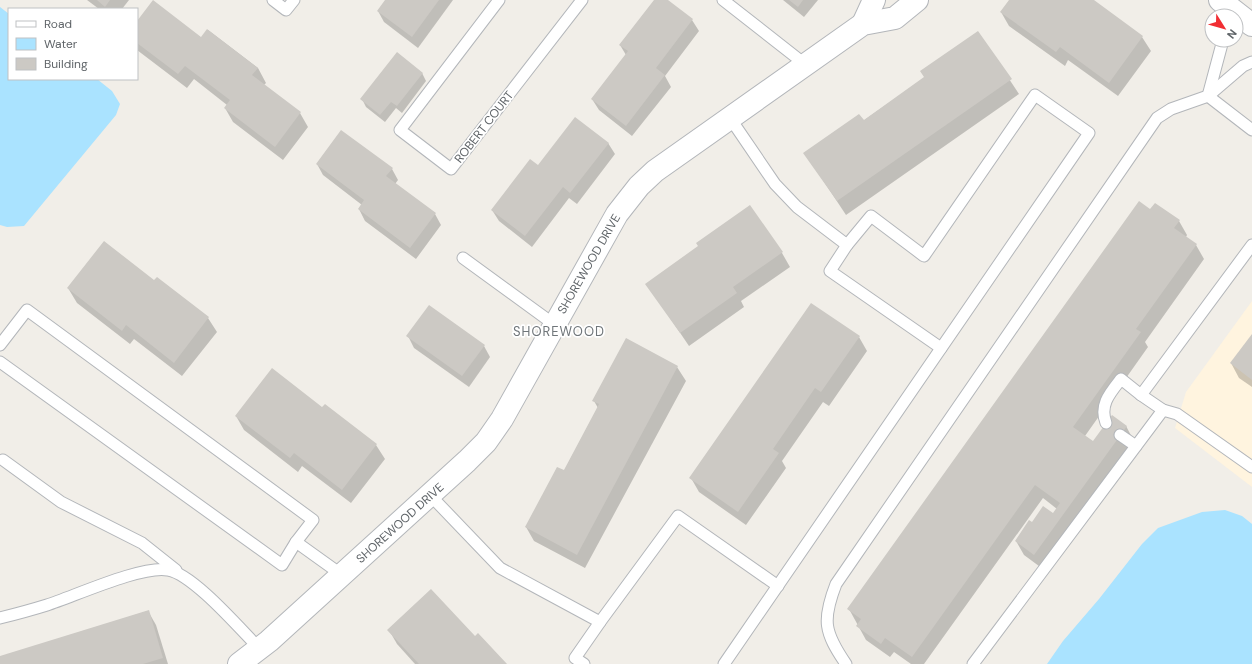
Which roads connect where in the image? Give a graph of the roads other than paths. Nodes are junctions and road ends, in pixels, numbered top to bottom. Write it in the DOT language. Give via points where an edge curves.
graph roads {
  1 [pos="273,0"];
  2 [pos="294,0"];
  3 [pos="499,0"];
  4 [pos="582,0"];
  5 [pos="723,0"];
  6 [pos="874,0"];
  7 [pos="918,0"];
  8 [pos="863,24"];
  9 [pos="1220,48"];
  10 [pos="1252,62"];
  11 [pos="806,64"];
  12 [pos="1208,96"];
  13 [pos="730,118"];
  14 [pos="1252,130"];
  15 [pos="847,245"];
  16 [pos="1252,245"];
  17 [pos="463,258"];
  18 [pos="555,325"];
  19 [pos="0,345"];
  20 [pos="941,348"];
  21 [pos="0,362"];
  22 [pos="1141,395"];
  23 [pos="1163,410"];
  24 [pos="1106,423"];
  25 [pos="1120,435"];
  26 [pos="1136,446"];
  27 [pos="3,460"];
  28 [pos="1252,467"];
  29 [pos="430,495"];
  30 [pos="296,542"];
  31 [pos="342,575"];
  32 [pos="184,577"];
  33 [pos="778,586"];
  34 [pos="0,618"];
  35 [pos="600,622"];
  36 [pos="260,648"];
  37 [pos="240,664"];
  38 [pos="584,664"];
  39 [pos="724,664"];
  40 [pos="846,664"];
  41 [pos="973,664"];
  1 -- 2 [label="lane" via="286,10"];
  3 -- 4 [label="lane, ROBERT COURT" via="400,130 451,169"];
  5 -- 11 [label="lane"];
  6 -- 8 [label="street"];
  7 -- 8 [label="street, SHOREWOOD DRIVE" via="895,18"];
  8 -- 11 [label="street, SHOREWOOD DRIVE"];
  9 -- 12 [label="lane"];
  10 -- 12 [label="lane"];
  11 -- 13 [label="street, SHOREWOOD DRIVE"];
  12 -- 14 [label="lane"];
  12 -- 40 [label="lane" via="1171,109 1157,118 836,584 826,621 832,644"];
  13 -- 15 [label="lane" via="775,184 797,207"];
  13 -- 18 [label="street, SHOREWOOD DRIVE" via="655,171 639,186 617,214"];
  15 -- 20 [label="lane" via="830,271"];
  15 -- 20 [label="lane" via="871,216 924,256 1035,95 1089,133"];
  16 -- 22 [label="lane"];
  17 -- 18 [label="lane"];
  18 -- 29 [label="street, SHOREWOOD DRIVE" via="494,430 467,461"];
  19 -- 30 [label="lane" via="27,310 313,520"];
  20 -- 33 [label="lane"];
  21 -- 30 [label="lane" via="282,565"];
  22 -- 23 [label="lane"];
  22 -- 24 [label="lane" via="1121,379 1103,406"];
  23 -- 26 [label="lane"];
  23 -- 28 [label="lane" via="1177,414"];
  25 -- 26 [label="lane"];
  26 -- 41 [label="lane"];
  27 -- 32 [label="lane" via="62,502 142,543"];
  29 -- 31 [label="street, SHOREWOOD DRIVE"];
  29 -- 35 [label="lane" via="500,568"];
  30 -- 31 [label="lane"];
  31 -- 36 [label="street, SHOREWOOD DRIVE"];
  32 -- 34 [label="lane" via="169,570 150,569"];
  32 -- 36 [label="lane" via="201,590"];
  33 -- 35 [label="lane" via="678,516"];
  33 -- 39 [label="lane"];
  35 -- 38 [label="lane" via="575,658"];
  36 -- 37 [label="street, SHOREWOOD DRIVE"];
}
